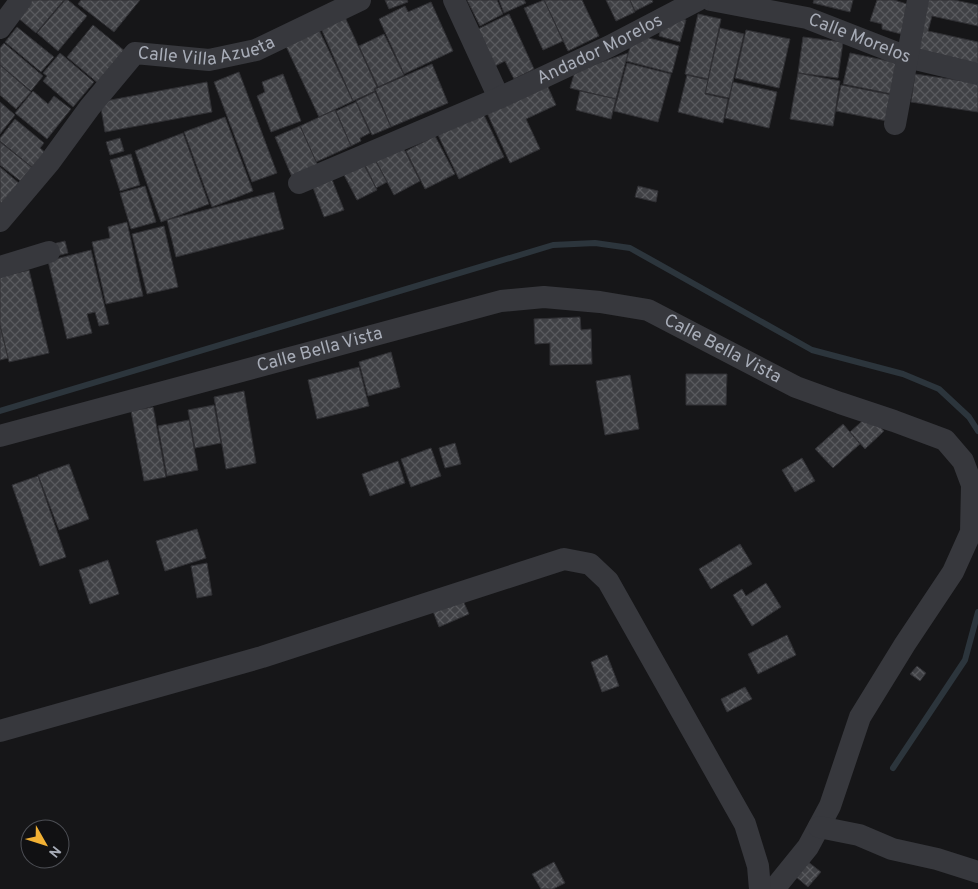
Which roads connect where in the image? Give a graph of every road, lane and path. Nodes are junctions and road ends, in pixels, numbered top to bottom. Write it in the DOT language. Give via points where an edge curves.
graph roads {
  1 [pos="21,0"];
  2 [pos="360,0"];
  3 [pos="454,0"];
  4 [pos="698,0"];
  5 [pos="711,0"];
  6 [pos="918,0"];
  7 [pos="809,9"];
  8 [pos="0,28"];
  9 [pos="906,57"];
  10 [pos="978,74"];
  11 [pos="499,98"];
  12 [pos="895,124"];
  13 [pos="299,184"];
  14 [pos="0,221"];
  15 [pos="49,252"];
  16 [pos="0,267"];
  17 [pos="0,436"];
  18 [pos="0,731"];
  19 [pos="819,827"];
  20 [pos="978,872"];
  21 [pos="760,889"];
  22 [pos="774,889"];
  1 -- 8 [label="street"];
  2 -- 14 [label="street, Calle Villa Azueta" via="256,50 209,60 136,54"];
  3 -- 11 [label="street"];
  4 -- 11 [label="street, Andador Morelos"];
  5 -- 7 [label="street, Calle Morelos"];
  6 -- 9 [label="street"];
  7 -- 9 [label="street, Calle Morelos"];
  9 -- 10 [label="street, Calle Morelos"];
  9 -- 12 [label="street"];
  11 -- 13 [label="street, Andador Morelos"];
  15 -- 16 [label="street"];
  17 -- 19 [label="street, Calle Bella Vista" via="501,301 544,297 648,310 796,387 945,440 963,461 972,485 971,532 953,572 860,717 830,806"];
  18 -- 21 [label="street" via="262,658 564,559 590,564 608,581 745,824 758,866"];
  19 -- 20 [label="street" via="859,835 892,849"];
  19 -- 22 [label="street, Calle Bella Vista" via="808,847"];
}
